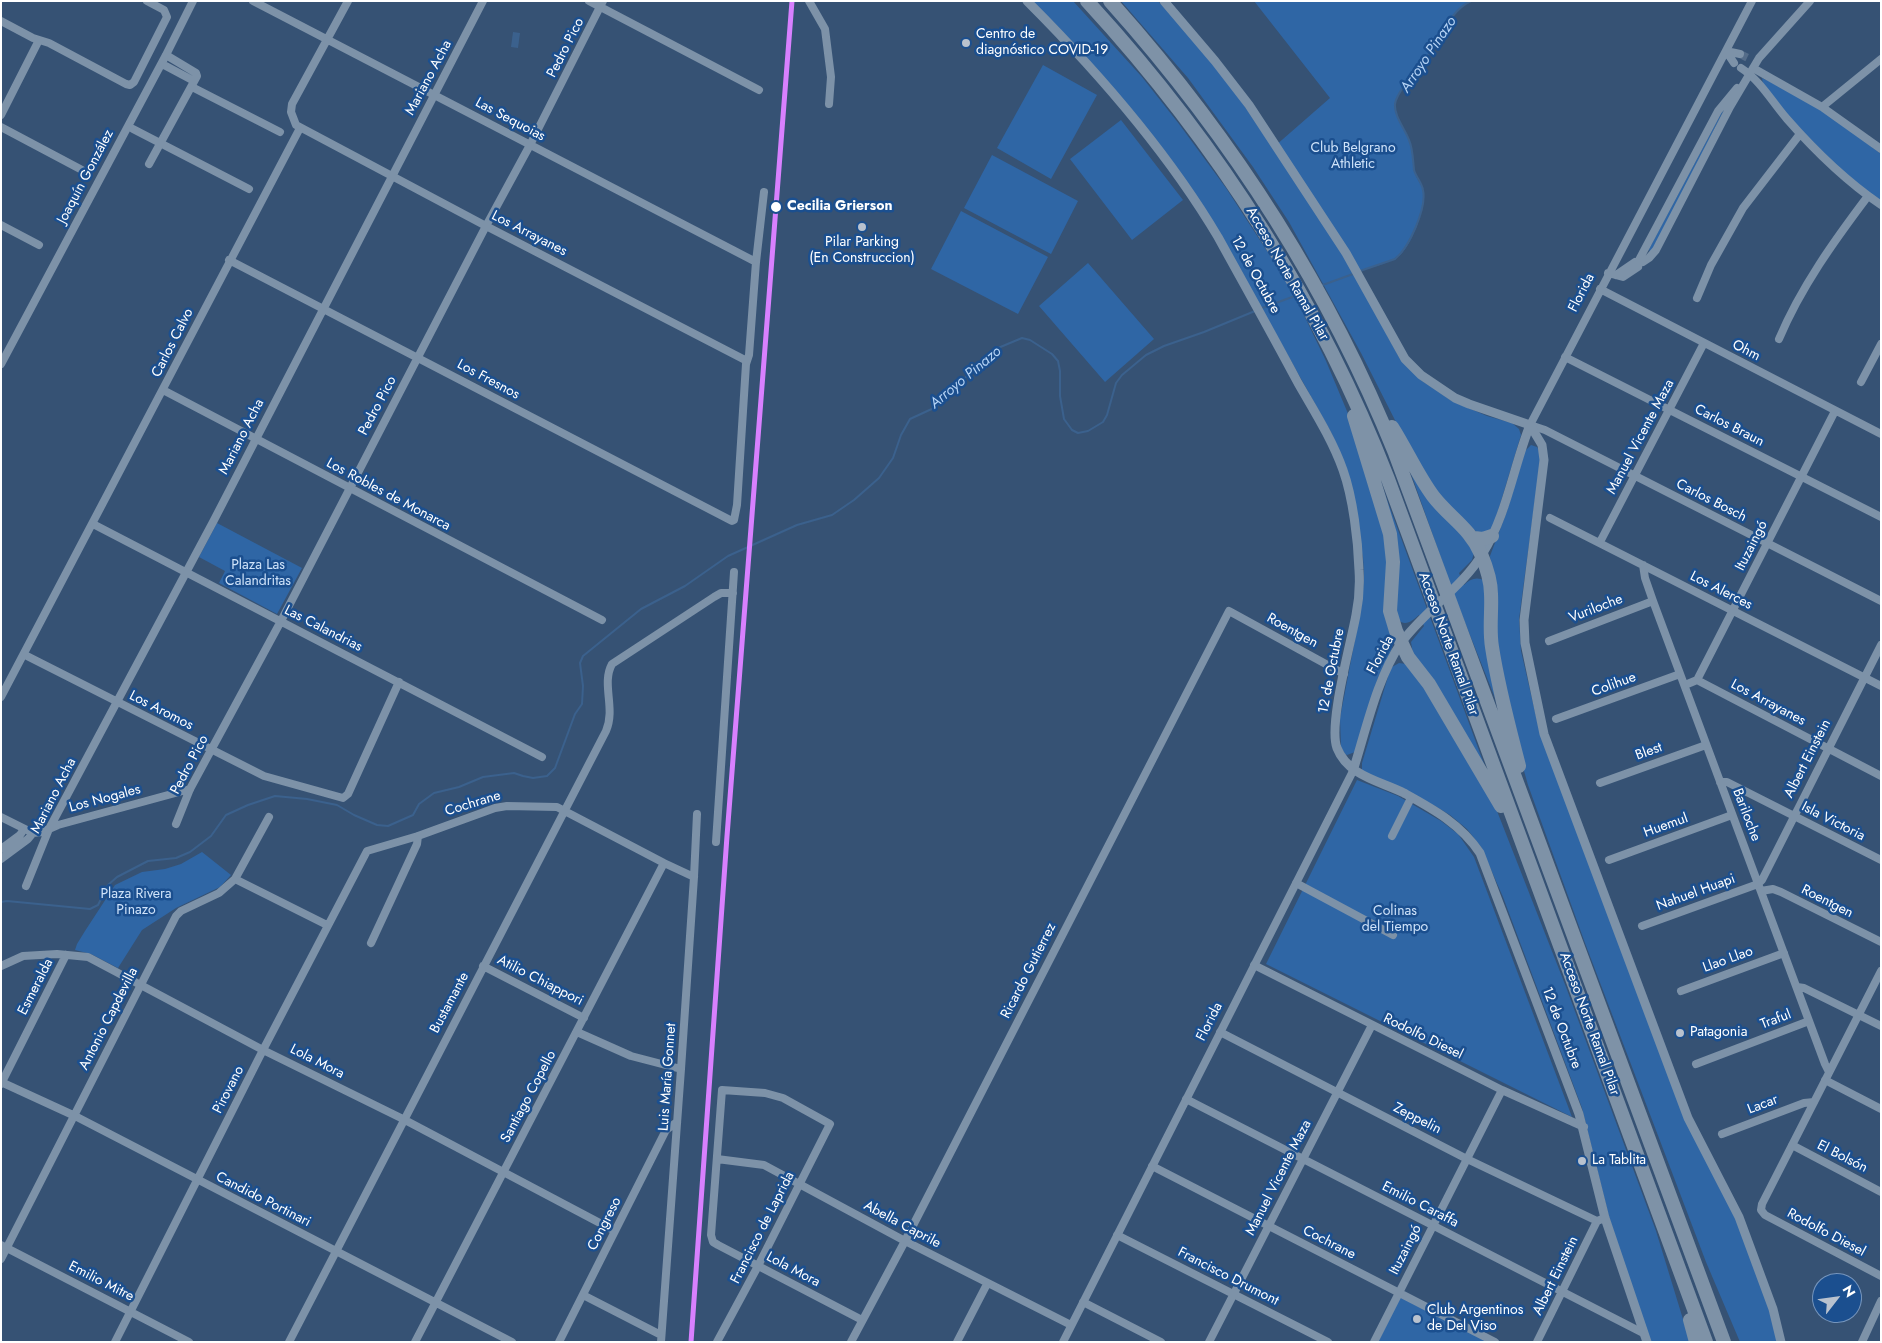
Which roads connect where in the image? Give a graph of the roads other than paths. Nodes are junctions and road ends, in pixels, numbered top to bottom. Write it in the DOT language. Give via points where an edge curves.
graph roads {
  1 [pos="146,1"];
  2 [pos="193,1"];
  3 [pos="253,1"];
  4 [pos="348,1"];
  5 [pos="483,1"];
  6 [pos="590,1"];
  7 [pos="809,1"];
  8 [pos="1027,1"];
  9 [pos="1088,1"];
  10 [pos="1110,1"];
  11 [pos="1164,1"];
  12 [pos="1752,1"];
  13 [pos="1810,1"];
  14 [pos="602,4"];
  15 [pos="1,21"];
  16 [pos="39,40"];
  17 [pos="328,40"];
  18 [pos="1726,51"];
  19 [pos="1740,54"];
  20 [pos="166,55"];
  21 [pos="1748,58"];
  22 [pos="1881,59"];
  23 [pos="1734,63"];
  24 [pos="164,65"];
  25 [pos="1742,68"];
  26 [pos="1751,70"];
  27 [pos="193,84"];
  28 [pos="759,90"];
  29 [pos="434,95"];
  30 [pos="829,104"];
  31 [pos="1822,108"];
  32 [pos="1,115"];
  33 [pos="1,127"];
  34 [pos="300,128"];
  35 [pos="133,130"];
  36 [pos="280,132"];
  37 [pos="1800,134"];
  38 [pos="160,144"];
  39 [pos="530,145"];
  40 [pos="1881,149"];
  41 [pos="149,164"];
  42 [pos="82,170"];
  43 [pos="392,176"];
  44 [pos="249,189"];
  45 [pos="764,192"];
  46 [pos="1868,196"];
  47 [pos="1881,205"];
  48 [pos="1,225"];
  49 [pos="486,226"];
  50 [pos="39,245"];
  51 [pos="229,260"];
  52 [pos="756,262"];
  53 [pos="1612,274"];
  54 [pos="1600,289"];
  55 [pos="1697,298"];
  56 [pos="323,309"];
  57 [pos="1779,339"];
  58 [pos="1704,343"];
  59 [pos="1881,344"];
  60 [pos="418,357"];
  61 [pos="1565,357"];
  62 [pos="747,360"];
  63 [pos="1,364"];
  64 [pos="1340,370"];
  65 [pos="1365,382"];
  66 [pos="1861,382"];
  67 [pos="162,390"];
  68 [pos="1670,410"];
  69 [pos="1835,411"];
  70 [pos="1530,425"];
  71 [pos="1881,434"];
  72 [pos="255,439"];
  73 [pos="1635,476"];
  74 [pos="1801,477"];
  75 [pos="348,489"];
  76 [pos="1881,517"];
  77 [pos="1550,518"];
  78 [pos="93,524"];
  79 [pos="1492,536"];
  80 [pos="1474,538"];
  81 [pos="1600,542"];
  82 [pos="1767,543"];
  83 [pos="1482,555"];
  84 [pos="1643,566"];
  85 [pos="186,572"];
  86 [pos="734,572"];
  87 [pos="733,593"];
  88 [pos="1653,601"];
  89 [pos="1881,601"];
  90 [pos="1732,610"];
  91 [pos="1229,611"];
  92 [pos="602,620"];
  93 [pos="281,621"];
  94 [pos="1548,641"];
  95 [pos="1401,643"];
  96 [pos="1881,645"];
  97 [pos="25,655"];
  98 [pos="1344,674"];
  99 [pos="1680,674"];
  100 [pos="1864,677"];
  101 [pos="1697,680"];
  102 [pos="399,682"];
  103 [pos="1685,685"];
  104 [pos="1881,686"];
  105 [pos="1,697"];
  106 [pos="117,702"];
  107 [pos="1556,719"];
  108 [pos="1706,745"];
  109 [pos="1828,748"];
  110 [pos="212,751"];
  111 [pos="542,757"];
  112 [pos="1353,771"];
  113 [pos="1881,776"];
  114 [pos="1720,782"];
  115 [pos="1600,784"];
  116 [pos="190,789"];
  117 [pos="1411,798"];
  118 [pos="564,810"];
  119 [pos="697,814"];
  120 [pos="1732,815"];
  121 [pos="1793,816"];
  122 [pos="1,817"];
  123 [pos="269,817"];
  124 [pos="176,824"];
  125 [pos="24,829"];
  126 [pos="50,829"];
  127 [pos="1536,832"];
  128 [pos="33,833"];
  129 [pos="418,836"];
  130 [pos="1392,836"];
  131 [pos="1520,839"];
  132 [pos="716,842"];
  133 [pos="1,850"];
  134 [pos="367,851"];
  135 [pos="1,859"];
  136 [pos="1609,860"];
  137 [pos="1881,860"];
  138 [pos="664,863"];
  139 [pos="694,877"];
  140 [pos="235,879"];
  141 [pos="1296,883"];
  142 [pos="26,886"];
  143 [pos="1760,887"];
  144 [pos="327,925"];
  145 [pos="1642,926"];
  146 [pos="1393,935"];
  147 [pos="1881,942"];
  148 [pos="371,943"];
  149 [pos="1784,953"];
  150 [pos="66,955"];
  151 [pos="1254,965"];
  152 [pos="1,966"];
  153 [pos="483,966"];
  154 [pos="1881,971"];
  155 [pos="141,985"];
  156 [pos="1797,987"];
  157 [pos="1681,991"];
  158 [pos="1858,1015"];
  159 [pos="584,1018"];
  160 [pos="1809,1021"];
  161 [pos="1372,1025"];
  162 [pos="1881,1026"];
  163 [pos="577,1032"];
  164 [pos="1220,1032"];
  165 [pos="263,1050"];
  166 [pos="1696,1064"];
  167 [pos="682,1069"];
  168 [pos="1830,1072"];
  169 [pos="1825,1080"];
  170 [pos="2,1083"];
  171 [pos="1502,1090"];
  172 [pos="1337,1092"];
  173 [pos="1186,1099"];
  174 [pos="1814,1102"];
  175 [pos="1881,1108"];
  176 [pos="74,1116"];
  177 [pos="403,1119"];
  178 [pos="677,1122"];
  179 [pos="1584,1127"];
  180 [pos="1722,1134"];
  181 [pos="1792,1145"];
  182 [pos="1467,1158"];
  183 [pos="717,1159"];
  184 [pos="1303,1159"];
  185 [pos="1152,1166"];
  186 [pos="503,1172"];
  187 [pos="197,1180"];
  188 [pos="800,1184"];
  189 [pos="1881,1192"];
  190 [pos="1601,1219"];
  191 [pos="1433,1225"];
  192 [pos="1268,1226"];
  193 [pos="615,1231"];
  194 [pos="1117,1235"];
  195 [pos="1686,1239"];
  196 [pos="904,1241"];
  197 [pos="4,1247"];
  198 [pos="336,1252"];
  199 [pos="1674,1254"];
  200 [pos="1,1259"];
  201 [pos="758,1266"];
  202 [pos="1881,1276"];
  203 [pos="987,1284"];
  204 [pos="1563,1292"];
  205 [pos="1399,1293"];
  206 [pos="1234,1294"];
  207 [pos="583,1295"];
  208 [pos="1881,1301"];
  209 [pos="1083,1302"];
  210 [pos="437,1303"];
  211 [pos="131,1312"];
  212 [pos="862,1320"];
  213 [pos="1071,1325"];
  214 [pos="1645,1337"];
  215 [pos="661,1338"];
  216 [pos="115,1342"];
  217 [pos="189,1342"];
  218 [pos="289,1342"];
  219 [pos="416,1342"];
  220 [pos="512,1342"];
  221 [pos="559,1342"];
  222 [pos="717,1342"];
  223 [pos="851,1342"];
  224 [pos="957,1342"];
  225 [pos="1063,1342"];
  226 [pos="1161,1342"];
  227 [pos="1209,1342"];
  228 [pos="1328,1342"];
  229 [pos="1374,1342"];
  230 [pos="1495,1342"];
  231 [pos="1537,1342"];
  232 [pos="1696,1342"];
  233 [pos="1706,1342"];
  234 [pos="1724,1342"];
  235 [pos="1734,1342"];
  236 [pos="1781,1342"];
  237 [pos="1862,1342"];
  1 -- 16 [label="street" via="164,10 167,17 134,82 130,84"];
  2 -- 20 [label="street, Joaquín González"];
  3 -- 17 [label="street, Las Sequoias"];
  4 -- 17 [label="street"];
  5 -- 29 [label="street, Mariano Acha"];
  6 -- 14 [label="street"];
  7 -- 30 [label="street" via="825,29 832,77"];
  8 -- 98 [label="street, 12 de Octubre" via="1085,62 1156,148 1210,224 1334,446 1347,484 1357,539 1359,578 1356,616"];
  9 -- 64 [label="highway, Acceso Norte Ramal Pilar" via="1151,73 1239,192 1291,277"];
  10 -- 65 [label="highway, Acceso Norte Ramal Pilar" via="1170,71 1229,148 1306,270"];
  11 -- 70 [label="street" via="1249,106 1346,252 1409,364 1442,390 1469,404"];
  12 -- 18 [label="street, Florida"];
  13 -- 26 [label="street"];
  14 -- 28 [label="street"];
  14 -- 39 [label="street, Pedro Pico"];
  15 -- 16 [label="street"];
  16 -- 32 [label="street"];
  17 -- 29 [label="street, Las Sequoias"];
  17 -- 34 [label="street" via="292,104 293,120"];
  18 -- 19 [label="street"];
  18 -- 23 [label="street"];
  18 -- 53 [label="street, Florida"];
  20 -- 27 [label="street" via="196,73"];
  20 -- 63 [label="street, Joaquín González"];
  21 -- 26 [label="street"];
  22 -- 31 [label="street"];
  24 -- 27 [label="street"];
  25 -- 26 [label="street"];
  26 -- 31 [label="street"];
  26 -- 37 [label="street"];
  26 -- 53 [label="street" via="1649,253 1623,277"];
  27 -- 36 [label="street"];
  27 -- 38 [label="street"];
  29 -- 39 [label="street, Las Sequoias"];
  29 -- 43 [label="street, Mariano Acha"];
  31 -- 40 [label="street"];
  33 -- 42 [label="street"];
  34 -- 43 [label="street, Los Arrayanes"];
  34 -- 51 [label="street, Carlos Calvo"];
  35 -- 38 [label="street"];
  37 -- 46 [label="street"];
  37 -- 55 [label="street" via="1743,208"];
  38 -- 41 [label="street"];
  38 -- 44 [label="street"];
  39 -- 49 [label="street, Pedro Pico"];
  39 -- 52 [label="street, Las Sequoias"];
  43 -- 49 [label="street, Los Arrayanes"];
  43 -- 56 [label="street, Mariano Acha"];
  45 -- 52 [label="street"];
  46 -- 47 [label="street"];
  46 -- 57 [label="street" via="1818,266"];
  48 -- 50 [label="street"];
  49 -- 60 [label="street, Pedro Pico"];
  49 -- 62 [label="street, Los Arrayanes"];
  51 -- 56 [label="street, Los Fresnos"];
  51 -- 67 [label="street, Carlos Calvo"];
  52 -- 62 [label="street"];
  53 -- 54 [label="street, Florida"];
  54 -- 58 [label="street, Ohm"];
  54 -- 61 [label="street, Florida"];
  56 -- 60 [label="street, Los Fresnos"];
  56 -- 72 [label="street, Mariano Acha"];
  58 -- 68 [label="street, Manuel Vicente Maza"];
  58 -- 69 [label="street, Ohm"];
  59 -- 66 [label="street"];
  60 -- 62 [label="street, Los Fresnos" via="729,521 734,520 737,505"];
  60 -- 75 [label="street, Pedro Pico"];
  61 -- 68 [label="street, Carlos Braun"];
  61 -- 70 [label="street, Florida"];
  64 -- 95 [label="highway" via="1390,534 1393,562 1390,611"];
  64 -- 131 [label="highway, Acceso Norte Ramal Pilar" via="1388,479"];
  65 -- 80 [label="highway" via="1431,494"];
  65 -- 127 [label="highway, Acceso Norte Ramal Pilar" via="1395,452"];
  67 -- 72 [label="street, Los Robles de Monarca"];
  67 -- 78 [label="street, Carlos Calvo"];
  68 -- 73 [label="street, Manuel Vicente Maza"];
  68 -- 74 [label="street, Carlos Braun"];
  69 -- 71 [label="street, Ohm"];
  69 -- 74 [label="street, Ituzaingó"];
  70 -- 73 [label="street, Carlos Bosch"];
  70 -- 79 [label="street, Florida"];
  70 -- 236 [label="street" via="1542,445 1544,460 1524,625 1541,725 1688,1118 1739,1217 1773,1309"];
  72 -- 75 [label="street, Los Robles de Monarca"];
  72 -- 85 [label="street, Mariano Acha"];
  73 -- 81 [label="street, Manuel Vicente Maza"];
  73 -- 82 [label="street, Carlos Bosch"];
  74 -- 76 [label="street, Carlos Braun"];
  74 -- 82 [label="street, Ituzaingó"];
  75 -- 92 [label="street, Los Robles de Monarca"];
  75 -- 93 [label="street, Pedro Pico"];
  77 -- 81 [label="street, Los Alerces"];
  78 -- 85 [label="street, Las Calandrias"];
  78 -- 97 [label="street, Carlos Calvo"];
  79 -- 80 [label="highway"];
  79 -- 83 [label="street, Florida"];
  80 -- 83 [label="highway"];
  81 -- 84 [label="street, Los Alerces"];
  82 -- 89 [label="street, Carlos Bosch"];
  82 -- 90 [label="street, Ituzaingó"];
  83 -- 95 [label="street, Florida"];
  83 -- 127 [label="highway" via="1491,588 1493,656"];
  84 -- 88 [label="street, Bariloche"];
  84 -- 90 [label="street, Los Alerces"];
  85 -- 93 [label="street, Las Calandrias"];
  85 -- 106 [label="street, Mariano Acha"];
  86 -- 87 [label="street"];
  87 -- 118 [label="street, Bustamante" via="714,597 616,661 609,670 608,725"];
  87 -- 132 [label="street"];
  88 -- 94 [label="street, Vuriloche"];
  88 -- 99 [label="street, Bariloche"];
  90 -- 100 [label="street, Los Alerces"];
  90 -- 101 [label="street, Ituzaingó"];
  91 -- 98 [label="street, Roentgen"];
  91 -- 196 [label="street, Ricardo Gutierrez"];
  93 -- 102 [label="street, Las Calandrias"];
  93 -- 110 [label="street, Pedro Pico"];
  95 -- 112 [label="street, Florida" via="1382,679"];
  95 -- 131 [label="highway" via="1429,684"];
  96 -- 100 [label="street, Albert Einstein"];
  97 -- 105 [label="street, Carlos Calvo"];
  97 -- 106 [label="street, Los Aromos"];
  98 -- 112 [label="street, 12 de Octubre" via="1335,741"];
  99 -- 103 [label="street, Bariloche"];
  99 -- 107 [label="street, Colihue"];
  100 -- 104 [label="street, Los Alerces"];
  100 -- 109 [label="street, Albert Einstein"];
  101 -- 103 [label="street"];
  101 -- 109 [label="street, Los Arrayanes"];
  102 -- 110 [label="street, Los Aromos" via="343,798 276,781"];
  102 -- 111 [label="street, Las Calandrias"];
  103 -- 108 [label="street, Bariloche"];
  106 -- 110 [label="street, Los Aromos"];
  106 -- 126 [label="street, Mariano Acha"];
  108 -- 114 [label="street, Bariloche"];
  108 -- 115 [label="street, Blest"];
  109 -- 113 [label="street, Los Arrayanes"];
  109 -- 121 [label="street, Albert Einstein"];
  110 -- 116 [label="street, Pedro Pico"];
  112 -- 117 [label="street, 12 de Octubre"];
  112 -- 141 [label="street, Florida"];
  114 -- 120 [label="street, Bariloche"];
  114 -- 121 [label="street, Isla Victoria" via="1727,782"];
  116 -- 124 [label="street, Pedro Pico"];
  116 -- 126 [label="street, Los Nogales"];
  117 -- 130 [label="street"];
  117 -- 179 [label="street, 12 de Octubre" via="1453,822 1480,853"];
  118 -- 129 [label="street, Cochrane" via="557,807 502,806"];
  118 -- 138 [label="street, Cochrane"];
  118 -- 153 [label="street, Bustamante"];
  119 -- 139 [label="street, Luis María Gonnet"];
  120 -- 136 [label="street, Huemul"];
  120 -- 143 [label="street, Bariloche"];
  121 -- 137 [label="street, Isla Victoria"];
  121 -- 143 [label="street, Albert Einstein"];
  122 -- 125 [label="street"];
  123 -- 140 [label="street, Antonio Capdevilla"];
  125 -- 128 [label="street"];
  125 -- 133 [label="street"];
  126 -- 128 [label="street, Los Nogales"];
  126 -- 142 [label="street, Mariano Acha"];
  127 -- 195 [label="highway, Acceso Norte Ramal Pilar"];
  128 -- 135 [label="street"];
  129 -- 134 [label="street, Cochrane"];
  129 -- 148 [label="street"];
  131 -- 199 [label="highway, Acceso Norte Ramal Pilar"];
  134 -- 144 [label="street, Pirovano"];
  138 -- 139 [label="street, Cochrane"];
  138 -- 159 [label="street, Santiago Copello"];
  139 -- 167 [label="street, Luis María Gonnet"];
  140 -- 144 [label="street"];
  140 -- 155 [label="street, Antonio Capdevilla" via="219,893 181,910"];
  141 -- 146 [label="street"];
  141 -- 151 [label="street, Florida"];
  143 -- 145 [label="street, Nahuel Huapi"];
  143 -- 147 [label="street, Roentgen" via="1780,892"];
  143 -- 149 [label="street, Bariloche"];
  144 -- 165 [label="street, Pirovano"];
  149 -- 156 [label="street, Bariloche"];
  149 -- 157 [label="street, Llao Llao"];
  150 -- 152 [label="street, Lola Mora" via="23,956"];
  150 -- 155 [label="street, Lola Mora" via="88,956"];
  150 -- 170 [label="street, Esmeralda"];
  151 -- 161 [label="street, Rodolfo Diesel"];
  151 -- 164 [label="street, Florida"];
  153 -- 159 [label="street, Atilio Chiappori"];
  153 -- 177 [label="street, Bustamante"];
  154 -- 158 [label="street"];
  155 -- 165 [label="street, Lola Mora"];
  155 -- 176 [label="street, Antonio Capdevilla"];
  156 -- 158 [label="street"];
  156 -- 160 [label="street, Bariloche"];
  158 -- 162 [label="street"];
  158 -- 168 [label="street"];
  159 -- 163 [label="street, Santiago Copello"];
  160 -- 166 [label="street, Traful"];
  160 -- 168 [label="street, Bariloche"];
  161 -- 171 [label="street, Rodolfo Diesel"];
  161 -- 172 [label="street, Manuel Vicente Maza"];
  163 -- 167 [label="street" via="631,1056"];
  163 -- 186 [label="street, Santiago Copello"];
  164 -- 172 [label="street, Zeppelin"];
  164 -- 173 [label="street, Florida"];
  165 -- 177 [label="street, Lola Mora"];
  165 -- 187 [label="street, Pirovano"];
  167 -- 178 [label="street, Luis María Gonnet"];
  168 -- 169 [label="street"];
  169 -- 174 [label="street"];
  169 -- 175 [label="street"];
  170 -- 176 [label="street, Candido Portinari"];
  171 -- 179 [label="street, Rodolfo Diesel"];
  171 -- 182 [label="street, Ituzaingó"];
  172 -- 182 [label="street, Zeppelin"];
  172 -- 184 [label="street, Manuel Vicente Maza"];
  173 -- 184 [label="street, Emilio Caraffa"];
  173 -- 185 [label="street, Florida"];
  174 -- 180 [label="street, Lacar"];
  174 -- 181 [label="street"];
  176 -- 187 [label="street, Candido Portinari"];
  176 -- 197 [label="street, Antonio Capdevilla"];
  177 -- 186 [label="street, Lola Mora"];
  177 -- 198 [label="street, Bustamante"];
  178 -- 193 [label="street, Congreso" via="666,1130"];
  178 -- 215 [label="street, Luis María Gonnet"];
  179 -- 190 [label="street, 12 de Octubre"];
  181 -- 189 [label="street, El Bolsón"];
  181 -- 202 [label="street, Rodolfo Diesel" via="1761,1210"];
  182 -- 190 [label="street, Zeppelin"];
  182 -- 191 [label="street, Ituzaingó"];
  183 -- 188 [label="street, Abella Caprile" via="764,1165"];
  183 -- 188 [label="street, Francisco de Laprida" via="722,1090 765,1093 783,1098 830,1124"];
  183 -- 201 [label="street, Lola Mora" via="713,1242"];
  184 -- 191 [label="street, Emilio Caraffa"];
  184 -- 192 [label="street, Manuel Vicente Maza"];
  185 -- 192 [label="street, Cochrane"];
  185 -- 194 [label="street, Florida"];
  186 -- 193 [label="street, Lola Mora"];
  186 -- 210 [label="street, Santiago Copello"];
  187 -- 198 [label="street, Candido Portinari"];
  187 -- 211 [label="street, Pirovano"];
  188 -- 196 [label="street, Abella Caprile"];
  188 -- 201 [label="street, Francisco de Laprida"];
  190 -- 204 [label="street, Albert Einstein"];
  190 -- 214 [label="street, 12 de Octubre"];
  191 -- 204 [label="street, Emilio Caraffa"];
  191 -- 205 [label="street, Ituzaingó"];
  192 -- 205 [label="street, Cochrane"];
  192 -- 206 [label="street, Manuel Vicente Maza"];
  193 -- 207 [label="street, Congreso"];
  194 -- 206 [label="street, Francisco Drumont"];
  194 -- 209 [label="street, Florida"];
  195 -- 234 [label="highway, Acceso Norte Ramal Pilar"];
  195 -- 235 [label="highway"];
  196 -- 203 [label="street, Abella Caprile"];
  196 -- 212 [label="street, Ricardo Gutierrez"];
  197 -- 200 [label="street, Antonio Capdevilla"];
  197 -- 211 [label="street, Emilio Mitre"];
  198 -- 210 [label="street, Candido Portinari"];
  198 -- 218 [label="street, Bustamante"];
  199 -- 232 [label="highway"];
  199 -- 233 [label="highway, Acceso Norte Ramal Pilar"];
  201 -- 212 [label="street, Lola Mora"];
  201 -- 222 [label="street, Francisco de Laprida"];
  203 -- 213 [label="street, Abella Caprile"];
  203 -- 224 [label="street"];
  204 -- 214 [label="street, Emilio Caraffa"];
  204 -- 231 [label="street, Albert Einstein"];
  205 -- 229 [label="street, Ituzaingó"];
  205 -- 230 [label="street, Cochrane"];
  206 -- 227 [label="street, Manuel Vicente Maza"];
  206 -- 228 [label="street, Francisco Drumont"];
  207 -- 215 [label="street"];
  207 -- 221 [label="street, Congreso"];
  208 -- 237 [label="street"];
  209 -- 213 [label="street, Florida"];
  209 -- 226 [label="street"];
  210 -- 219 [label="street, Santiago Copello"];
  210 -- 220 [label="street, Candido Portinari"];
  211 -- 216 [label="street, Pirovano"];
  211 -- 217 [label="street, Emilio Mitre"];
  212 -- 223 [label="street, Ricardo Gutierrez"];
  213 -- 225 [label="street, Florida"];
}
